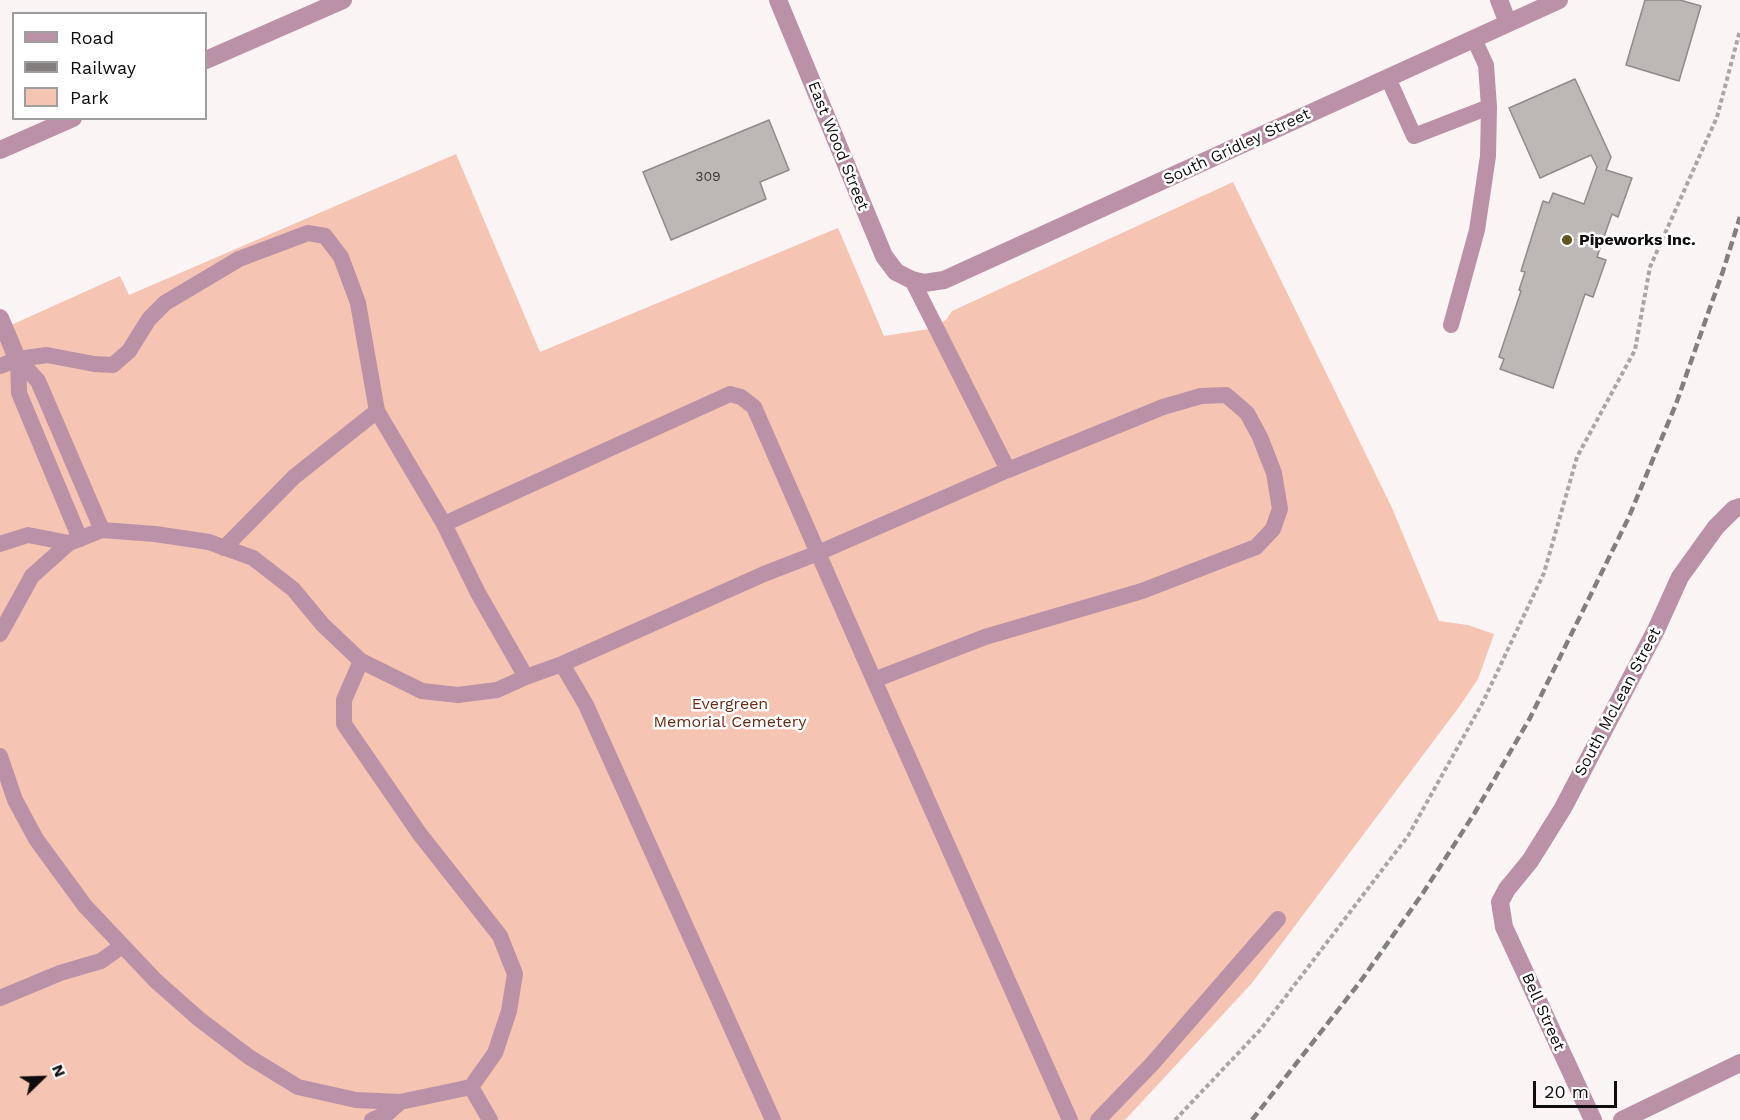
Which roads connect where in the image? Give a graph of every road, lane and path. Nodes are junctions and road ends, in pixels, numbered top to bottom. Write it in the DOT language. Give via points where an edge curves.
graph roads {
  1 [pos="343,0"];
  2 [pos="778,0"];
  3 [pos="1498,0"];
  4 [pos="1559,0"];
  5 [pos="1508,23"];
  6 [pos="1740,30"];
  7 [pos="1474,39"];
  8 [pos="207,60"];
  9 [pos="1388,78"];
  10 [pos="1489,107"];
  11 [pos="68,120"];
  12 [pos="0,150"];
  13 [pos="912,280"];
  14 [pos="0,318"];
  15 [pos="1451,325"];
  16 [pos="16,355"];
  17 [pos="0,366"];
  18 [pos="377,411"];
  19 [pos="59,430"];
  20 [pos="37,440"];
  21 [pos="1008,470"];
  22 [pos="1740,507"];
  23 [pos="444,524"];
  24 [pos="102,530"];
  25 [pos="74,541"];
  26 [pos="0,544"];
  27 [pos="224,548"];
  28 [pos="818,554"];
  29 [pos="0,634"];
  30 [pos="361,661"];
  31 [pos="562,664"];
  32 [pos="526,677"];
  33 [pos="874,680"];
  34 [pos="0,756"];
  35 [pos="1500,902"];
  36 [pos="1278,919"];
  37 [pos="122,946"];
  38 [pos="0,998"];
  39 [pos="1740,1063"];
  40 [pos="471,1087"];
  41 [pos="400,1102"];
  42 [pos="372,1120"];
  43 [pos="490,1120"];
  44 [pos="773,1120"];
  45 [pos="1070,1120"];
  46 [pos="1098,1120"];
  47 [pos="1175,1120"];
  48 [pos="1593,1120"];
  49 [pos="1622,1120"];
  1 -- 8 [label="street"];
  2 -- 13 [label="street, East Wood Street" via="884,256 896,272"];
  3 -- 5 [label="street"];
  4 -- 5 [label="street, South Gridley Street"];
  5 -- 7 [label="street, South Gridley Street"];
  6 -- 47 [label="path" via="1717,117 1650,267 1635,350 1577,457 1544,573 1483,702 1408,836 1261,1029"];
  7 -- 9 [label="street, South Gridley Street"];
  7 -- 10 [label="lane" via="1486,65"];
  9 -- 10 [label="lane" via="1414,136"];
  9 -- 13 [label="street, South Gridley Street" via="944,280"];
  10 -- 15 [label="lane" via="1488,156 1477,230"];
  11 -- 12 [label="street"];
  13 -- 21 [label="lane"];
  14 -- 16 [label="street"];
  16 -- 17 [label="lane"];
  16 -- 18 [label="lane" via="47,355 113,365 129,351 149,319 165,303 239,260 308,232 325,236 341,257 358,303"];
  16 -- 19 [label="lane" via="38,381"];
  16 -- 20 [label="lane" via="19,393"];
  18 -- 23 [label="lane"];
  18 -- 27 [label="lane" via="294,477"];
  19 -- 20 [label="lane"];
  19 -- 24 [label="lane"];
  20 -- 25 [label="lane"];
  21 -- 28 [label="lane"];
  21 -- 33 [label="lane" via="1163,407 1201,396 1226,394 1247,413 1260,437 1274,473 1280,508 1273,529 1256,547 1142,591 986,637"];
  22 -- 35 [label="street, South McLean Street" via="1716,527 1680,577 1563,808"];
  23 -- 28 [label="lane" via="730,394 754,407"];
  23 -- 32 [label="lane"];
  24 -- 25 [label="lane"];
  24 -- 27 [label="lane" via="209,542"];
  25 -- 26 [label="lane" via="28,535"];
  25 -- 29 [label="lane" via="32,576"];
  27 -- 30 [label="lane" via="253,558 293,589"];
  28 -- 31 [label="lane" via="764,573"];
  28 -- 33 [label="lane"];
  30 -- 32 [label="lane" via="422,691 458,695 497,690"];
  30 -- 40 [label="lane" via="344,700 344,724 419,833 500,936 515,974 509,1011 495,1053"];
  31 -- 32 [label="lane"];
  31 -- 44 [label="lane" via="586,705"];
  33 -- 45 [label="lane"];
  34 -- 37 [label="lane" via="15,800 36,839 85,906"];
  35 -- 48 [label="street, Bell Street" via="1504,927"];
  36 -- 46 [label="lane"];
  37 -- 38 [label="lane" via="101,961"];
  37 -- 41 [label="lane" via="199,1019 249,1058 298,1088 356,1100"];
  39 -- 49 [label="street"];
  40 -- 41 [label="lane"];
  40 -- 43 [label="lane"];
  41 -- 42 [label="lane"];
}
